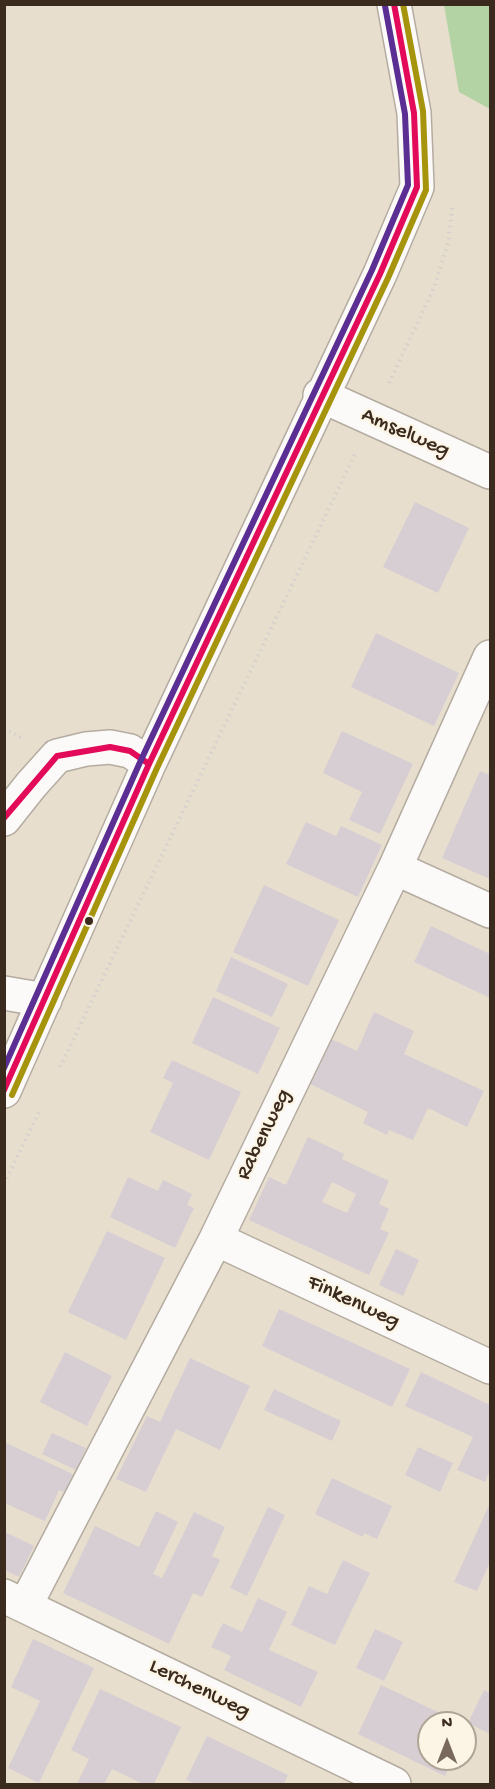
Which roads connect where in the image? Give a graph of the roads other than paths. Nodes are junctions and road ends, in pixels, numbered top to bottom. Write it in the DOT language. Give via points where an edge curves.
graph roads {
  1 [pos="394,4"];
  2 [pos="320,395"];
  3 [pos="490,472"];
  4 [pos="490,657"];
  5 [pos="149,764"];
  6 [pos="4,819"];
  7 [pos="395,867"];
  8 [pos="490,910"];
  9 [pos="4,993"];
  10 [pos="45,1000"];
  11 [pos="4,1091"];
  12 [pos="216,1239"];
  13 [pos="490,1367"];
  14 [pos="15,1601"];
  15 [pos="394,1785"];
  1 -- 2 [label="street" via="414,113 417,187 380,274"];
  2 -- 3 [label="street, Amselweg"];
  2 -- 5 [label="street"];
  4 -- 7 [label="street, Rabenweg"];
  5 -- 6 [label="street" via="130,751 110,747 57,756"];
  5 -- 10 [label="street"];
  7 -- 8 [label="street"];
  7 -- 12 [label="street, Rabenweg"];
  9 -- 10 [label="street"];
  10 -- 11 [label="street"];
  12 -- 13 [label="street, Finkenweg"];
  12 -- 14 [label="street, Rabenweg"];
  14 -- 15 [label="street, Lerchenweg"];
}
